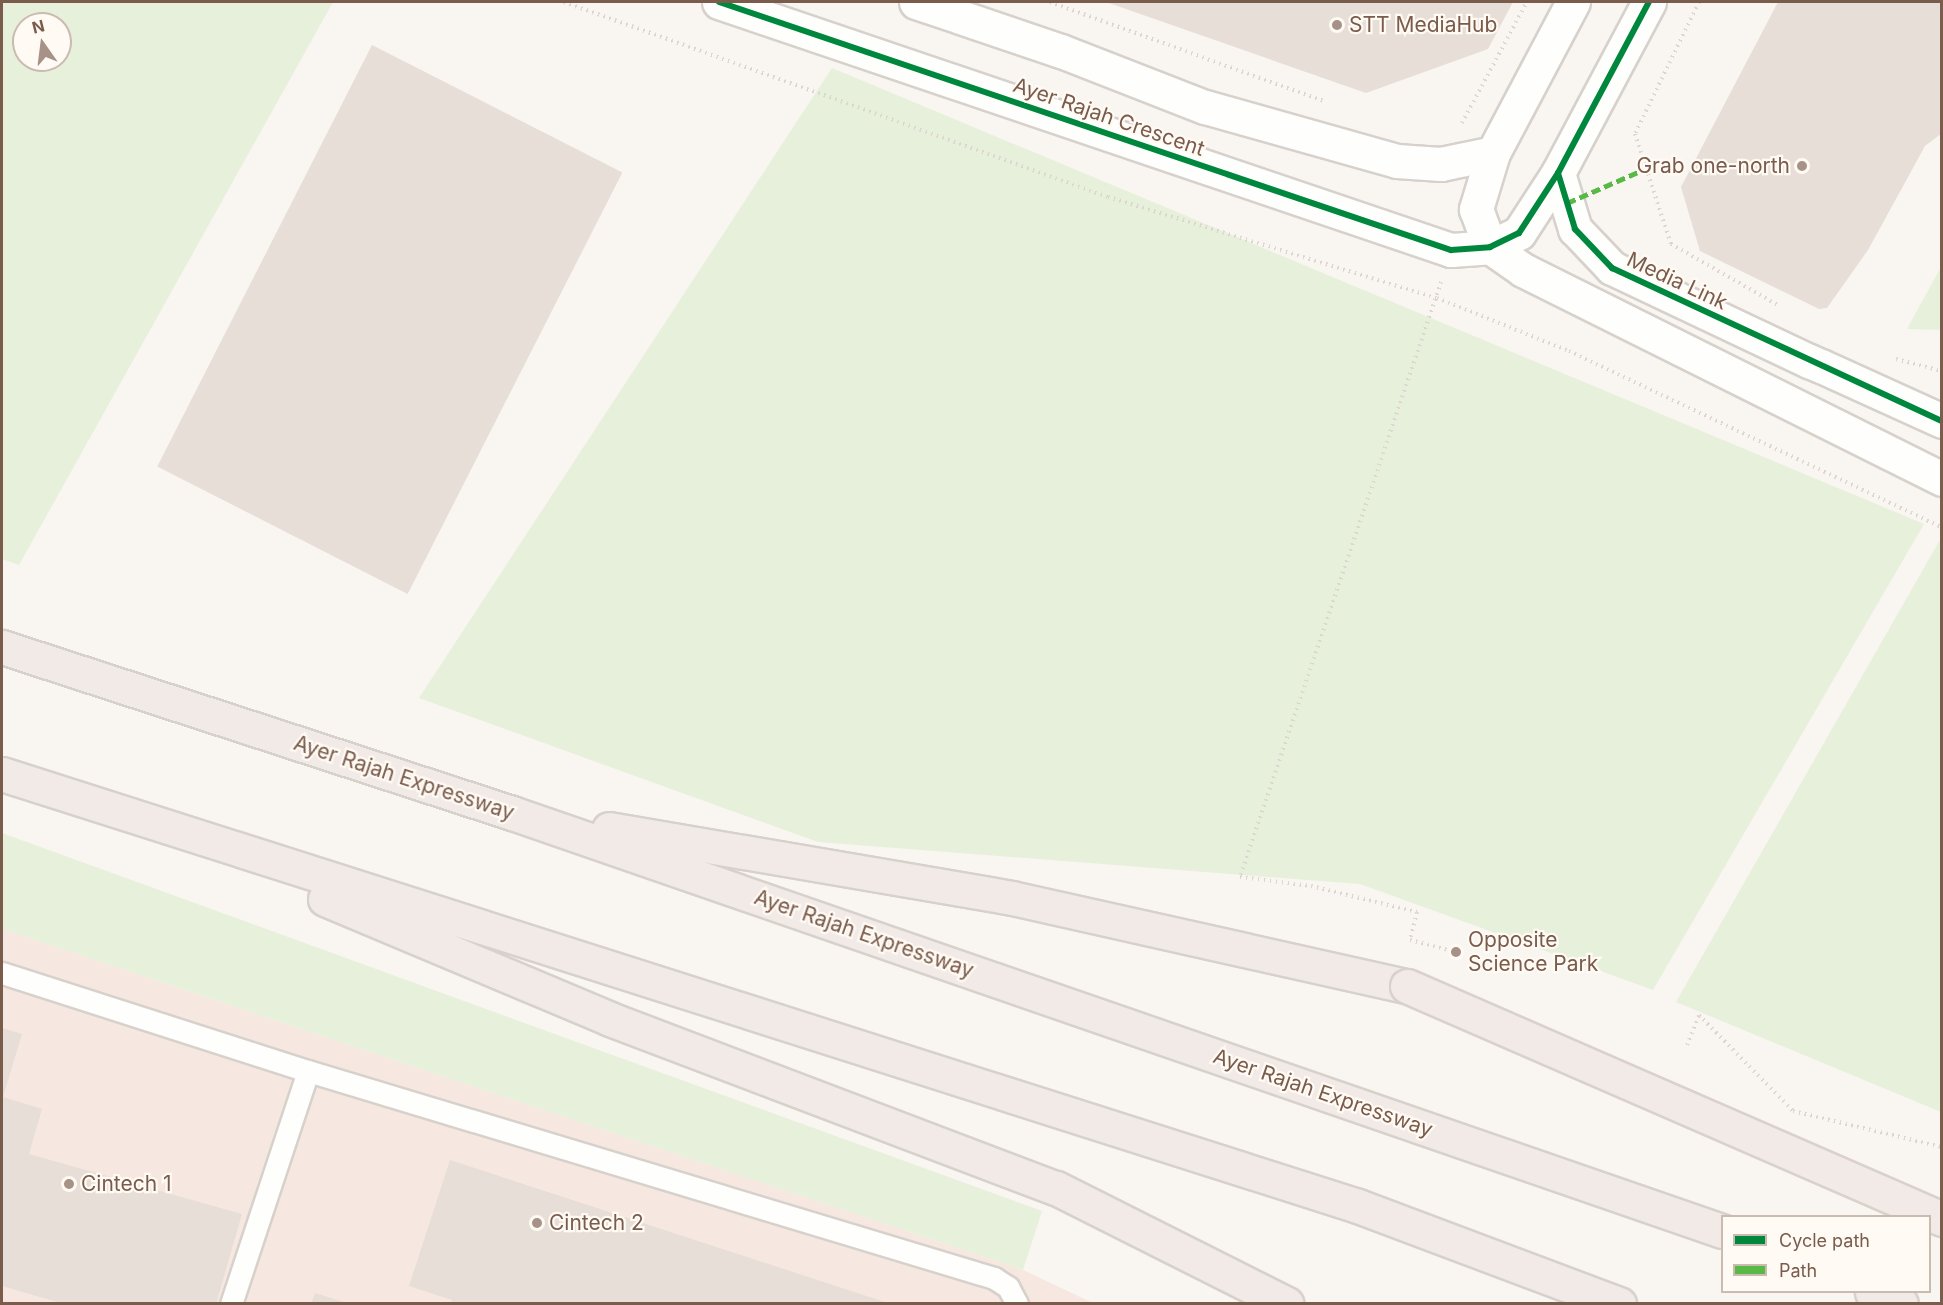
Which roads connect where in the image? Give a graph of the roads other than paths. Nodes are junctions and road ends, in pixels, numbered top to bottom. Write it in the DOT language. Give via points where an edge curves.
graph roads {
  1 [pos="719,2"];
  2 [pos="916,2"];
  3 [pos="1572,2"];
  4 [pos="1649,2"];
  5 [pos="1493,153"];
  6 [pos="1558,173"];
  7 [pos="1490,247"];
  8 [pos="1941,421"];
  9 [pos="1941,479"];
  10 [pos="2,647"];
  11 [pos="2,774"];
  12 [pos="512,813"];
  13 [pos="135,819"];
  14 [pos="2,973"];
  15 [pos="308,1071"];
  16 [pos="1941,1219"];
  17 [pos="1721,1231"];
  18 [pos="1874,1293"];
  19 [pos="231,1304"];
  20 [pos="1017,1304"];
  21 [pos="1287,1304"];
  22 [pos="1619,1304"];
  23 [pos="1900,1304"];
  1 -- 7 [label="street, Ayer Rajah Crescent" via="1451,250"];
  2 -- 5 [label="street" via="1061,51 1205,107 1397,161 1456,160"];
  3 -- 5 [label="street"];
  4 -- 6 [label="street"];
  5 -- 7 [label="street" via="1476,209"];
  6 -- 7 [label="street" via="1519,233"];
  6 -- 8 [label="street, Media Link" via="1575,229 1612,268"];
  7 -- 9 [label="street" via="1522,270"];
  10 -- 12 [label="highway, Ayer Rajah Expressway"];
  11 -- 13 [label="highway"];
  12 -- 16 [label="highway, bridge" via="1012,898 1407,986"];
  12 -- 17 [label="highway, Ayer Rajah Expressway"];
  13 -- 21 [label="highway" via="610,1019 1056,1188"];
  13 -- 22 [label="highway" via="1358,1206"];
  14 -- 15 [label="lane"];
  15 -- 19 [label="lane"];
  15 -- 20 [label="lane" via="994,1278 1008,1287"];
  18 -- 23 [label="highway"];
}
